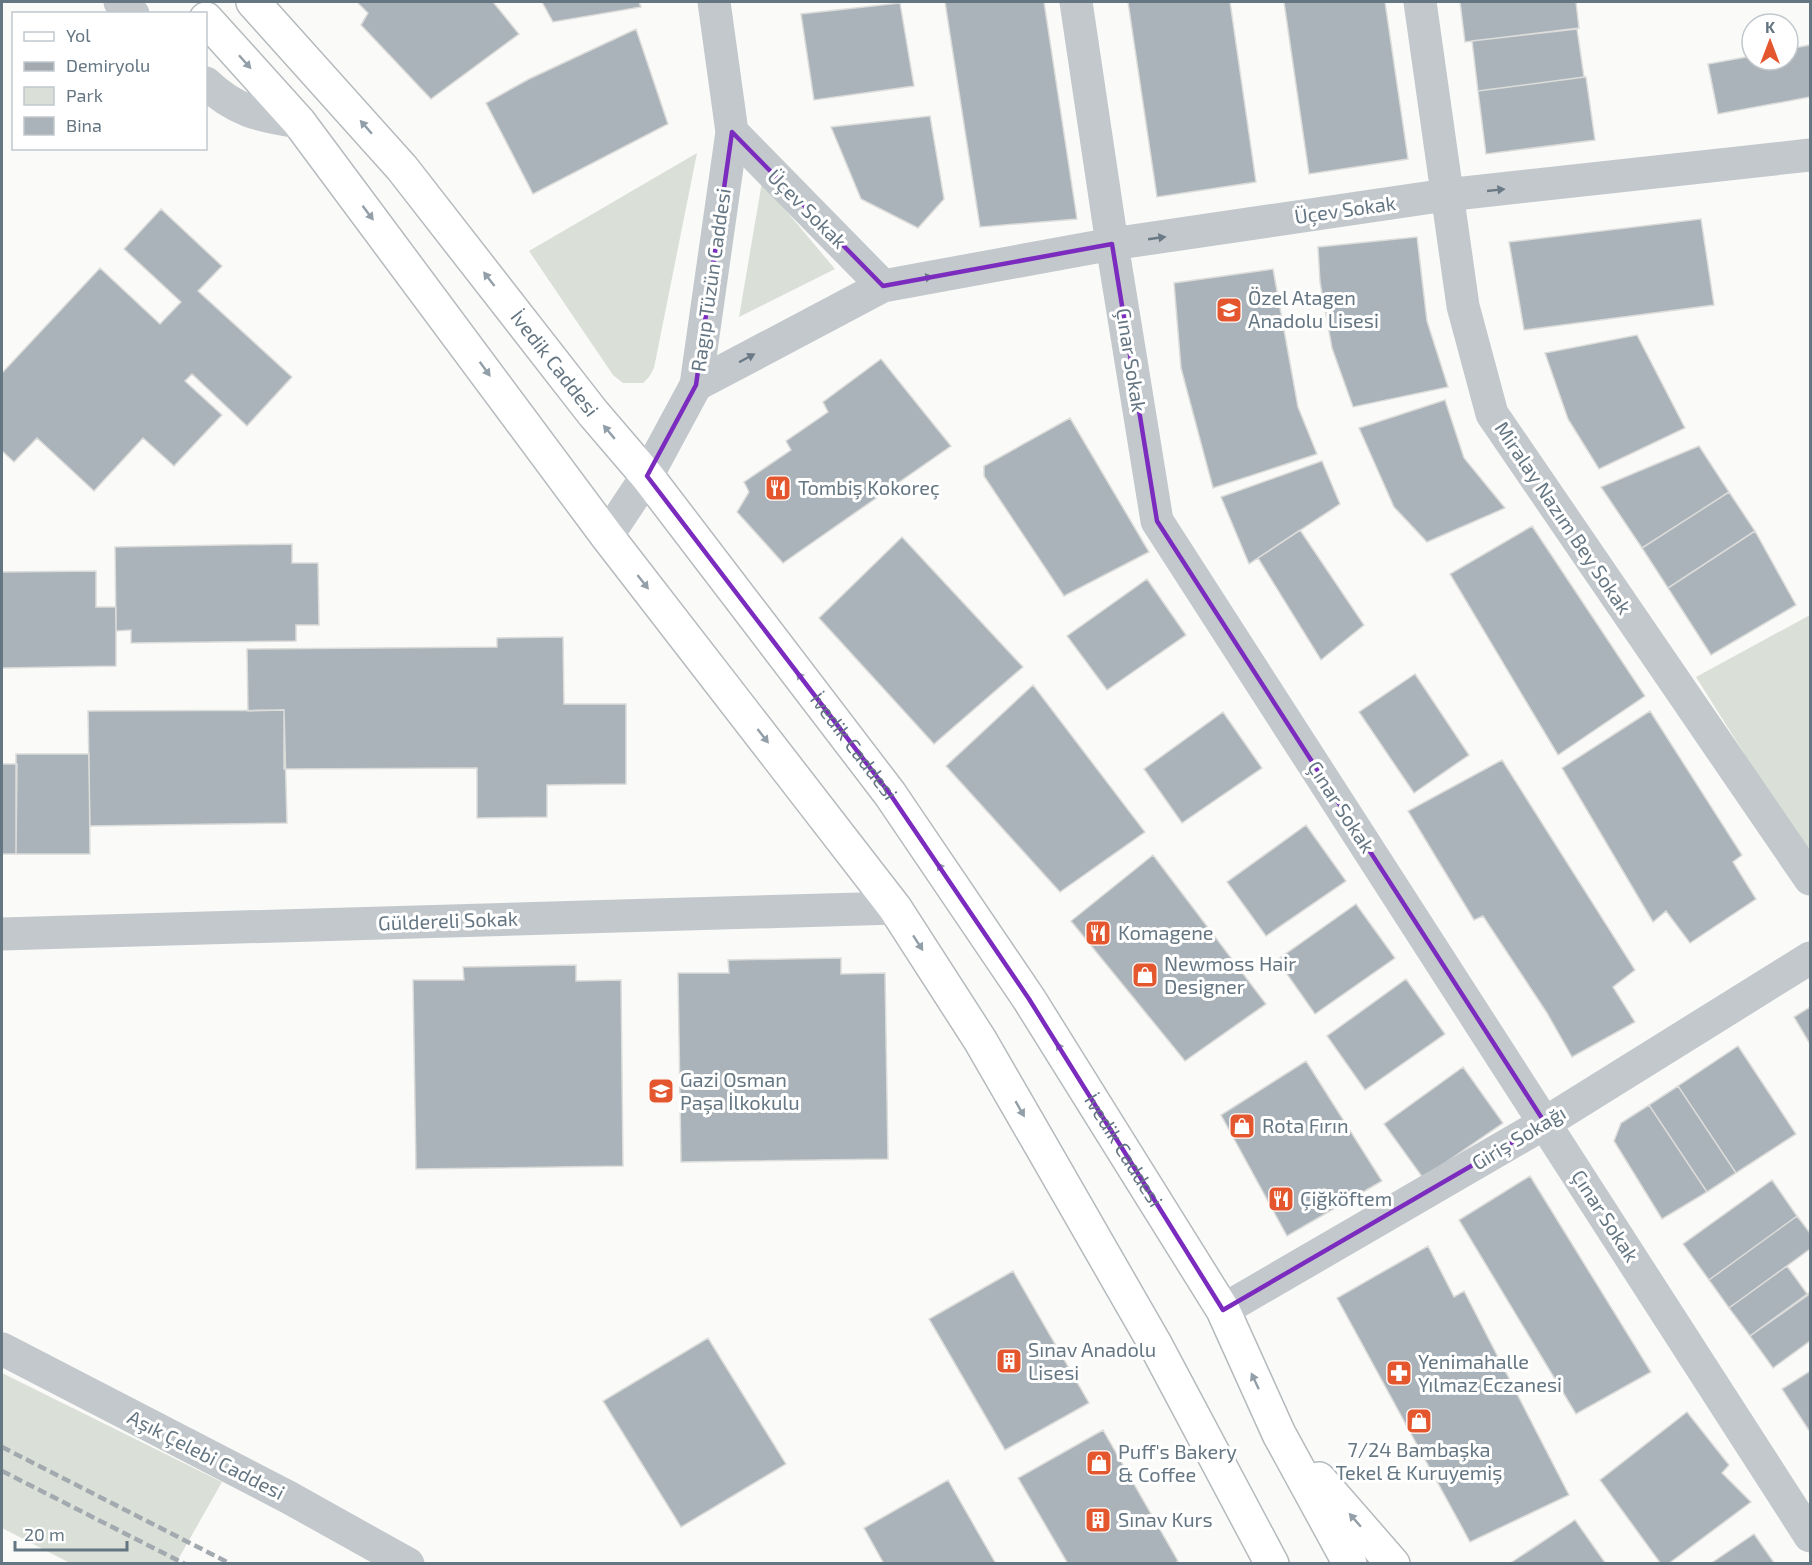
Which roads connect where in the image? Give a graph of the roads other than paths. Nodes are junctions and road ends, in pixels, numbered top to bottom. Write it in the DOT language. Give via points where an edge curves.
graph roads {
  1 [pos="253,2"];
  2 [pos="714,2"];
  3 [pos="1076,2"];
  4 [pos="1420,2"];
  5 [pos="207,20"];
  6 [pos="207,84"];
  7 [pos="299,122"];
  8 [pos="732,132"];
  9 [pos="1810,155"];
  10 [pos="1446,195"];
  11 [pos="1112,244"];
  12 [pos="883,286"];
  13 [pos="696,385"];
  14 [pos="647,477"];
  15 [pos="607,536"];
  16 [pos="1810,879"];
  17 [pos="895,908"];
  18 [pos="2,934"];
  19 [pos="1810,958"];
  20 [pos="1545,1123"];
  21 [pos="1223,1310"];
  22 [pos="2,1349"];
  23 [pos="1279,1434"];
  24 [pos="1810,1536"];
  25 [pos="408,1563"];
  26 [pos="1272,1563"];
  27 [pos="1350,1563"];
  28 [pos="1393,1563"];
  14 -- 1 [label="main road, İvedik Caddesi, one-way" via="402,168"];
  2 -- 8 [label="street, Ragıp Tüzün Caddesi"];
  3 -- 11 [label="street, Çınar Sokak"];
  4 -- 10 [label="street, Miralay Nazım Bey Sokak"];
  5 -- 7 [label="main road, one-way"];
  6 -- 7 [label="street" via="238,107 261,116"];
  7 -- 15 [label="main road, one-way"];
  8 -- 12 [label="street, Üçev Sokak"];
  8 -- 13 [label="street, Ragıp Tüzün Caddesi"];
  10 -- 9 [label="street, Üçev Sokak, one-way"];
  11 -- 10 [label="street, Üçev Sokak, one-way"];
  10 -- 16 [label="street, Miralay Nazım Bey Sokak" via="1463,306 1492,414"];
  12 -- 11 [label="street, Üçev Sokak, one-way"];
  11 -- 20 [label="street, Çınar Sokak" via="1157,521"];
  13 -- 12 [label="street, Üçev Sokak, one-way"];
  13 -- 14 [label="street, Ragıp Tüzün Caddesi"];
  14 -- 15 [label="street, Ragıp Tüzün Caddesi"];
  21 -- 14 [label="main road, İvedik Caddesi, one-way" via="1029,999 890,794"];
  15 -- 17 [label="main road, one-way"];
  17 -- 18 [label="street, Güldereli Sokak"];
  17 -- 26 [label="main road, one-way" via="980,1040 1049,1159 1155,1344"];
  19 -- 20 [label="street, Giriş Sokağı"];
  20 -- 21 [label="street, Giriş Sokağı"];
  20 -- 24 [label="street, Çınar Sokak"];
  23 -- 21 [label="main road, İvedik Caddesi, one-way"];
  22 -- 25 [label="street, Aşık Çelebi Caddesi"];
  23 -- 27 [label="main road, İvedik Caddesi"];
  28 -- 23 [label="main road, one-way"];
}
